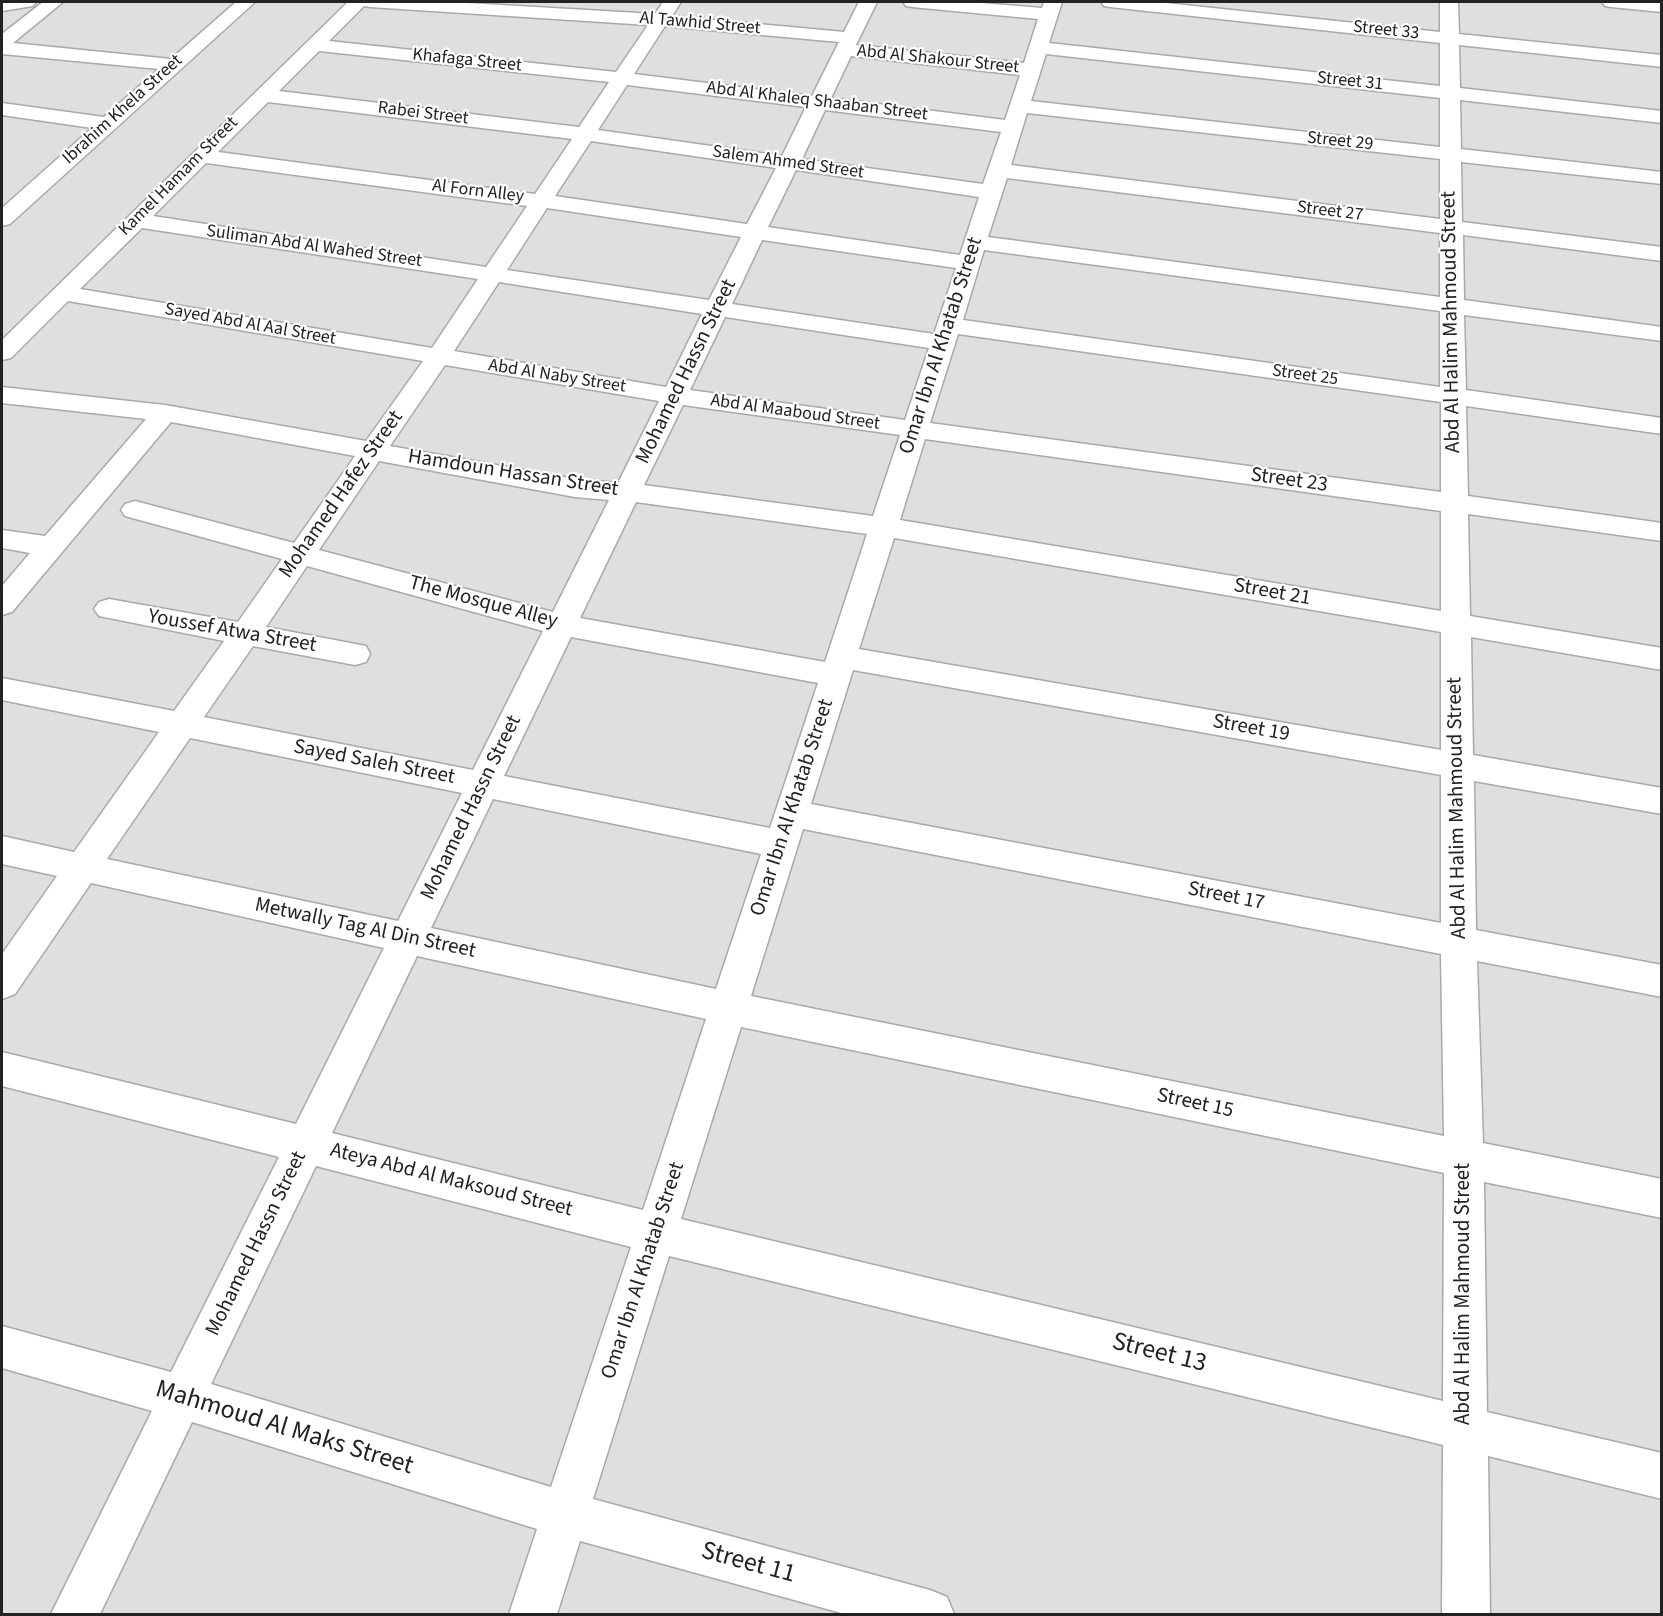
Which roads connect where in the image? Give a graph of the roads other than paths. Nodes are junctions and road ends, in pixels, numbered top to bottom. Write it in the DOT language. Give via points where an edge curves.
graph roads {
  1 [pos="54,2"];
  2 [pos="246,2"];
  3 [pos="358,2"];
  4 [pos="370,2"];
  5 [pos="868,2"];
  6 [pos="912,2"];
  7 [pos="1110,2"];
  8 [pos="1449,2"];
  9 [pos="1611,2"];
  10 [pos="416,3"];
  11 [pos="1662,7"];
  12 [pos="1051,8"];
  13 [pos="667,10"];
  14 [pos="1449,38"];
  15 [pos="2,43"];
  16 [pos="848,44"];
  17 [pos="312,45"];
  18 [pos="2,48"];
  19 [pos="1034,58"];
  20 [pos="1662,61"];
  21 [pos="173,65"];
  22 [pos="622,78"];
  23 [pos="1450,93"];
  24 [pos="262,95"];
  25 [pos="820,102"];
  26 [pos="2,109"];
  27 [pos="1016,116"];
  28 [pos="1662,117"];
  29 [pos="107,124"];
  30 [pos="585,134"];
  31 [pos="1450,154"];
  32 [pos="200,156"];
  33 [pos="791,163"];
  34 [pos="1662,178"];
  35 [pos="995,181"];
  36 [pos="541,201"];
  37 [pos="2,219"];
  38 [pos="135,220"];
  39 [pos="1451,227"];
  40 [pos="755,234"];
  41 [pos="972,253"];
  42 [pos="1662,254"];
  43 [pos="494,273"];
  44 [pos="62,293"];
  45 [pos="1452,306"];
  46 [pos="718,309"];
  47 [pos="945,334"];
  48 [pos="1662,334"];
  49 [pos="2,353"];
  50 [pos="438,357"];
  51 [pos="2,395"];
  52 [pos="675,396"];
  53 [pos="1453,397"];
  54 [pos="165,413"];
  55 [pos="1662,426"];
  56 [pos="916,430"];
  57 [pos="373,450"];
  58 [pos="627,493"];
  59 [pos="1454,503"];
  60 [pos="135,510"];
  61 [pos="883,527"];
  62 [pos="1662,532"];
  63 [pos="2,539"];
  64 [pos="51,547"];
  65 [pos="300,554"];
  66 [pos="2,605"];
  67 [pos="109,609"];
  68 [pos="1456,624"];
  69 [pos="562,625"];
  70 [pos="245,634"];
  71 [pos="355,654"];
  72 [pos="1662,659"];
  73 [pos="838,666"];
  74 [pos="2,689"];
  75 [pos="182,725"];
  76 [pos="1457,765"];
  77 [pos="483,785"];
  78 [pos="1662,801"];
  79 [pos="786,829"];
  80 [pos="2,850"];
  81 [pos="82,867"];
  82 [pos="407,939"];
  83 [pos="1459,942"];
  84 [pos="1662,981"];
  85 [pos="2,983"];
  86 [pos="729,1008"];
  87 [pos="2,1069"];
  88 [pos="306,1145"];
  89 [pos="1464,1159"];
  90 [pos="1662,1199"];
  91 [pos="656,1233"];
  92 [pos="2,1347"];
  93 [pos="181,1397"];
  94 [pos="1464,1428"];
  95 [pos="1662,1476"];
  96 [pos="565,1514"];
  97 [pos="75,1614"];
  98 [pos="533,1614"];
  99 [pos="930,1614"];
  100 [pos="1466,1614"];
  1 -- 15 [label="street"];
  2 -- 21 [label="street, Ibrahim Khela Street"];
  3 -- 17 [label="street, Kamel Hamam Street"];
  4 -- 10 [label="street, Al Tawhid Street"];
  5 -- 16 [label="street, Mohamed Hassn Street"];
  6 -- 12 [label="street"];
  7 -- 14 [label="street, Street 33"];
  8 -- 14 [label="street, Abd Al Halim Mahmoud Street"];
  9 -- 11 [label="street"];
  10 -- 13 [label="street, Al Tawhid Street"];
  12 -- 19 [label="street, Omar Ibn Al Khatab Street"];
  13 -- 16 [label="street, Al Tawhid Street"];
  13 -- 22 [label="street, Mohamed Hafez Street"];
  14 -- 20 [label="street, Street 33"];
  14 -- 23 [label="street, Abd Al Halim Mahmoud Street"];
  16 -- 19 [label="street, Abd Al Shakour Street"];
  16 -- 25 [label="street, Mohamed Hassn Street"];
  17 -- 22 [label="street, Khafaga Street"];
  17 -- 24 [label="street, Kamel Hamam Street"];
  18 -- 21 [label="street"];
  19 -- 23 [label="street, Street 31"];
  19 -- 27 [label="street, Omar Ibn Al Khatab Street"];
  21 -- 29 [label="street, Ibrahim Khela Street"];
  22 -- 25 [label="street, Abd Al Khaleq Shaaban Street"];
  22 -- 30 [label="street, Mohamed Hafez Street"];
  23 -- 28 [label="street, Street 31"];
  23 -- 31 [label="street, Abd Al Halim Mahmoud Street"];
  24 -- 30 [label="street, Rabei Street"];
  24 -- 32 [label="street, Kamel Hamam Street"];
  25 -- 27 [label="street, Abd Al Khaleq Shaaban Street"];
  25 -- 33 [label="street, Mohamed Hassn Street"];
  26 -- 29 [label="street"];
  27 -- 31 [label="street, Street 29"];
  27 -- 35 [label="street, Omar Ibn Al Khatab Street"];
  29 -- 37 [label="street, Ibrahim Khela Street"];
  30 -- 33 [label="street, Salem Ahmed Street"];
  30 -- 36 [label="street, Mohamed Hafez Street"];
  31 -- 34 [label="street, Street 29"];
  31 -- 39 [label="street, Abd Al Halim Mahmoud Street"];
  32 -- 36 [label="street, Al Forn Alley"];
  32 -- 38 [label="street, Kamel Hamam Street"];
  33 -- 35 [label="street, Salem Ahmed Street"];
  33 -- 40 [label="street, Mohamed Hassn Street"];
  35 -- 39 [label="street, Street 27"];
  35 -- 41 [label="street, Omar Ibn Al Khatab Street"];
  36 -- 40 [label="street, Al Forn Alley"];
  36 -- 43 [label="street, Mohamed Hafez Street"];
  38 -- 43 [label="street, Suliman Abd Al Wahed Street"];
  38 -- 44 [label="street, Kamel Hamam Street"];
  39 -- 42 [label="street, Street 27"];
  39 -- 45 [label="street, Abd Al Halim Mahmoud Street"];
  40 -- 41 [label="street, Al Forn Alley"];
  40 -- 46 [label="street, Mohamed Hassn Street"];
  41 -- 45 [label="street, Al Forn Alley"];
  41 -- 47 [label="street, Omar Ibn Al Khatab Street"];
  43 -- 46 [label="street, Suliman Abd Al Wahed Street"];
  43 -- 50 [label="street, Mohamed Hafez Street"];
  44 -- 49 [label="street, Kamel Hamam Street"];
  44 -- 50 [label="street, Sayed Abd Al Aal Street"];
  45 -- 48 [label="street, Al Forn Alley"];
  45 -- 53 [label="street, Abd Al Halim Mahmoud Street"];
  46 -- 47 [label="street, Street 25"];
  46 -- 52 [label="street, Mohamed Hassn Street"];
  47 -- 53 [label="street, Street 25"];
  47 -- 56 [label="street, Omar Ibn Al Khatab Street"];
  50 -- 52 [label="street, Abd Al Naby Street"];
  50 -- 57 [label="street, Mohamed Hafez Street"];
  51 -- 54 [label="street, Hamdoun Hassan Street"];
  52 -- 56 [label="street, Abd Al Maaboud Street"];
  52 -- 58 [label="street, Mohamed Hassn Street"];
  53 -- 55 [label="street, Street 25"];
  53 -- 59 [label="street, Abd Al Halim Mahmoud Street"];
  54 -- 57 [label="street, Hamdoun Hassan Street"];
  54 -- 64 [label="street"];
  56 -- 59 [label="street, Street 23"];
  56 -- 61 [label="street, Omar Ibn Al Khatab Street"];
  57 -- 58 [label="street, Hamdoun Hassan Street" via="575,488"];
  57 -- 65 [label="street, Mohamed Hafez Street"];
  58 -- 61 [label="street, Hamdoun Hassan Street"];
  58 -- 69 [label="street, Mohamed Hassn Street"];
  59 -- 62 [label="street, Street 23"];
  59 -- 68 [label="street, Abd Al Halim Mahmoud Street"];
  60 -- 65 [label="street, The Mosque Alley"];
  61 -- 68 [label="street, Street 21"];
  61 -- 73 [label="street, Omar Ibn Al Khatab Street"];
  63 -- 64 [label="street"];
  64 -- 66 [label="street"];
  65 -- 69 [label="street, The Mosque Alley"];
  65 -- 70 [label="street, Mohamed Hafez Street"];
  67 -- 70 [label="street, Youssef Atwa Street"];
  68 -- 72 [label="street, Street 21"];
  68 -- 76 [label="street, Abd Al Halim Mahmoud Street"];
  69 -- 73 [label="street, The Mosque Alley"];
  69 -- 77 [label="street, Mohamed Hassn Street"];
  70 -- 71 [label="street, Youssef Atwa Street"];
  70 -- 75 [label="street, Mohamed Hafez Street"];
  73 -- 76 [label="street, Street 19"];
  73 -- 79 [label="street, Omar Ibn Al Khatab Street"];
  74 -- 75 [label="street, Sayed Saleh Street"];
  75 -- 77 [label="street, Sayed Saleh Street"];
  75 -- 81 [label="street, Mohamed Hafez Street"];
  76 -- 78 [label="street, Street 19"];
  76 -- 83 [label="street, Abd Al Halim Mahmoud Street"];
  77 -- 79 [label="street, Sayed Saleh Street"];
  77 -- 82 [label="street, Mohamed Hassn Street"];
  79 -- 83 [label="street, Street 17"];
  79 -- 86 [label="street, Omar Ibn Al Khatab Street"];
  80 -- 81 [label="street, Metwally Tag Al Din Street"];
  81 -- 82 [label="street, Metwally Tag Al Din Street"];
  81 -- 85 [label="street, Mohamed Hafez Street"];
  82 -- 86 [label="street, Metwally Tag Al Din Street"];
  82 -- 88 [label="street, Mohamed Hassn Street"];
  83 -- 84 [label="street, Street 17"];
  83 -- 89 [label="street, Abd Al Halim Mahmoud Street"];
  86 -- 89 [label="street, Street 15"];
  86 -- 91 [label="street, Omar Ibn Al Khatab Street"];
  87 -- 88 [label="street, Ateya Abd Al Maksoud Street"];
  88 -- 91 [label="street, Ateya Abd Al Maksoud Street"];
  88 -- 93 [label="street, Mohamed Hassn Street"];
  89 -- 90 [label="street, Street 15"];
  89 -- 94 [label="street, Abd Al Halim Mahmoud Street"];
  91 -- 94 [label="street, Street 13"];
  91 -- 96 [label="street, Omar Ibn Al Khatab Street"];
  92 -- 93 [label="street, Mahmoud Al Maks Street"];
  93 -- 96 [label="street, Mahmoud Al Maks Street"];
  93 -- 97 [label="street, Mohamed Hassn Street"];
  94 -- 95 [label="street, Street 13"];
  94 -- 100 [label="street, Abd Al Halim Mahmoud Street"];
  96 -- 98 [label="street, Omar Ibn Al Khatab Street"];
  96 -- 99 [label="street, Street 11"];
}
